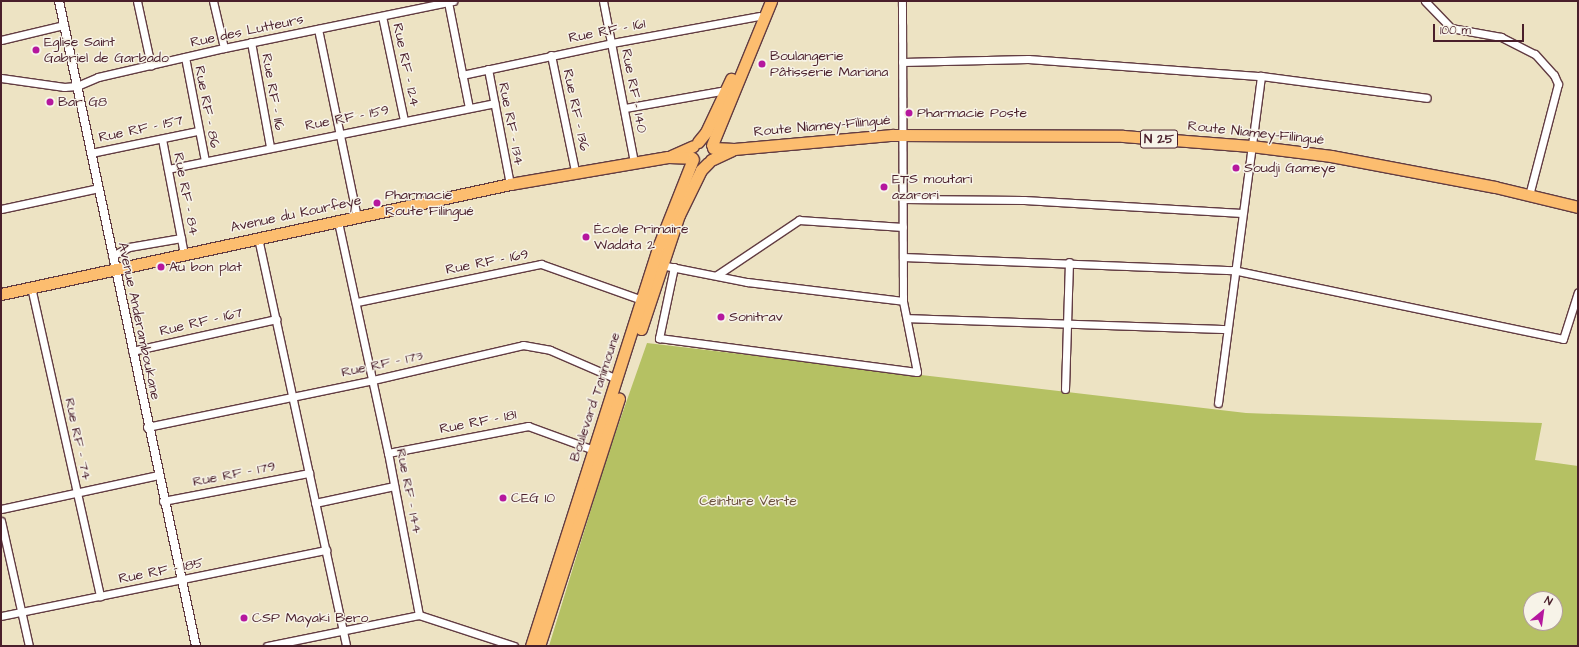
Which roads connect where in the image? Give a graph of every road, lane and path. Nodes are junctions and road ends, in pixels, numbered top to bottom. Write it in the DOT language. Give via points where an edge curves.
graph roads {
  1 [pos="59,1"];
  2 [pos="137,1"];
  3 [pos="212,1"];
  4 [pos="450,1"];
  5 [pos="603,1"];
  6 [pos="765,1"];
  7 [pos="771,1"];
  8 [pos="902,1"];
  9 [pos="1425,1"];
  10 [pos="423,4"];
  11 [pos="382,16"];
  12 [pos="759,16"];
  13 [pos="64,25"];
  14 [pos="318,29"];
  15 [pos="1,40"];
  16 [pos="251,42"];
  17 [pos="612,43"];
  18 [pos="224,48"];
  19 [pos="551,55"];
  20 [pos="185,57"];
  21 [pos="902,62"];
  22 [pos="151,66"];
  23 [pos="488,69"];
  24 [pos="462,75"];
  25 [pos="1260,76"];
  26 [pos="1,78"];
  27 [pos="77,86"];
  28 [pos="726,90"];
  29 [pos="1427,98"];
  30 [pos="494,103"];
  31 [pos="469,108"];
  32 [pos="625,108"];
  33 [pos="724,115"];
  34 [pos="404,120"];
  35 [pos="197,131"];
  36 [pos="340,133"];
  37 [pos="902,134"];
  38 [pos="162,138"];
  39 [pos="695,144"];
  40 [pos="1251,146"];
  41 [pos="270,147"];
  42 [pos="713,147"];
  43 [pos="734,149"];
  44 [pos="91,153"];
  45 [pos="668,157"];
  46 [pos="693,159"];
  47 [pos="205,161"];
  48 [pos="710,161"];
  49 [pos="634,162"];
  50 [pos="168,169"];
  51 [pos="575,171"];
  52 [pos="510,184"];
  53 [pos="98,188"];
  54 [pos="1529,195"];
  55 [pos="903,199"];
  56 [pos="1578,208"];
  57 [pos="1,209"];
  58 [pos="1242,213"];
  59 [pos="357,217"];
  60 [pos="338,221"];
  61 [pos="903,227"];
  62 [pos="181,238"];
  63 [pos="258,238"];
  64 [pos="184,254"];
  65 [pos="112,256"];
  66 [pos="903,257"];
  67 [pos="1069,262"];
  68 [pos="661,265"];
  69 [pos="674,267"];
  70 [pos="115,268"];
  71 [pos="1234,270"];
  72 [pos="717,275"];
  73 [pos="31,287"];
  74 [pos="1578,292"];
  75 [pos="1,294"];
  76 [pos="642,300"];
  77 [pos="903,301"];
  78 [pos="357,302"];
  79 [pos="907,318"];
  80 [pos="276,319"];
  81 [pos="1067,323"];
  82 [pos="1226,329"];
  83 [pos="132,351"];
  84 [pos="617,379"];
  85 [pos="373,380"];
  86 [pos="1065,389"];
  87 [pos="292,396"];
  88 [pos="1218,404"];
  89 [pos="148,427"];
  90 [pos="604,432"];
  91 [pos="594,450"];
  92 [pos="388,453"];
  93 [pos="310,473"];
  94 [pos="158,475"];
  95 [pos="394,486"];
  96 [pos="76,492"];
  97 [pos="163,501"];
  98 [pos="315,503"];
  99 [pos="1,510"];
  100 [pos="1,521"];
  101 [pos="2,535"];
  102 [pos="326,550"];
  103 [pos="181,580"];
  104 [pos="100,596"];
  105 [pos="22,611"];
  106 [pos="419,615"];
  107 [pos="1,616"];
  108 [pos="342,632"];
  109 [pos="29,646"];
  110 [pos="196,646"];
  111 [pos="267,646"];
  112 [pos="346,646"];
  113 [pos="514,646"];
  114 [pos="531,646"];
  115 [pos="539,646"];
  1 -- 13 [label="street, Avenue Anderamboukane"];
  2 -- 22 [label="street"];
  3 -- 18 [label="street"];
  4 -- 10 [label="street, Rue des Lutteurs"];
  4 -- 24 [label="street"];
  5 -- 17 [label="street, Rue RF - 140"];
  6 -- 12 [label="main road"];
  7 -- 33 [label="main road"];
  8 -- 21 [label="street"];
  9 -- 54 [label="street" via="1451,28 1501,37 1535,54 1554,75 1558,84"];
  10 -- 11 [label="street, Rue des Lutteurs"];
  11 -- 14 [label="street, Rue des Lutteurs"];
  11 -- 34 [label="street, Rue RF - 124"];
  12 -- 17 [label="street, Rue RF - 161"];
  12 -- 28 [label="main road"];
  13 -- 15 [label="street"];
  13 -- 27 [label="street, Avenue Anderamboukane"];
  14 -- 16 [label="street, Rue des Lutteurs"];
  14 -- 36 [label="street"];
  16 -- 18 [label="street, Rue des Lutteurs"];
  16 -- 41 [label="street, Rue RF - 116"];
  17 -- 19 [label="street, Rue RF - 161"];
  17 -- 32 [label="street, Rue RF - 140"];
  18 -- 20 [label="street, Rue des Lutteurs"];
  19 -- 23 [label="street, Rue RF - 161"];
  19 -- 51 [label="street, Rue RF - 136"];
  20 -- 22 [label="street, Rue des Lutteurs"];
  20 -- 35 [label="street, Rue RF - 86"];
  21 -- 25 [label="street" via="1028,59"];
  21 -- 37 [label="street"];
  22 -- 27 [label="street, Rue des Lutteurs" via="98,77"];
  23 -- 24 [label="street, Rue RF - 161"];
  23 -- 30 [label="street, Rue RF - 134"];
  24 -- 31 [label="street"];
  25 -- 29 [label="street"];
  25 -- 40 [label="street"];
  26 -- 27 [label="street, Rue des Lutteurs" via="64,87"];
  27 -- 44 [label="street, Avenue Anderamboukane"];
  28 -- 32 [label="street"];
  28 -- 39 [label="main road" via="706,132"];
  30 -- 31 [label="street, Rue RF - 159"];
  30 -- 52 [label="street, Rue RF - 134"];
  31 -- 34 [label="street, Rue RF - 159"];
  32 -- 49 [label="street, Rue RF - 140"];
  33 -- 42 [label="main road"];
  33 -- 43 [label="main road" via="723,136"];
  34 -- 36 [label="street, Rue RF - 159"];
  35 -- 38 [label="street, Rue RF - 157"];
  35 -- 47 [label="street, Rue RF - 86"];
  36 -- 41 [label="street, Rue RF - 159"];
  36 -- 59 [label="street"];
  37 -- 40 [label="main road, Route Niamey-Filingué / N 25" via="1108,136"];
  37 -- 43 [label="main road, Route Niamey-Filingué / N 25"];
  37 -- 55 [label="street"];
  38 -- 44 [label="street, Rue RF - 157"];
  38 -- 50 [label="street, Rue RF - 84"];
  39 -- 42 [label="main road" via="705,141"];
  39 -- 45 [label="main road, Avenue du Kourfeye"];
  39 -- 46 [label="main road"];
  40 -- 54 [label="main road, Route Niamey-Filingué / N 25" via="1331,156"];
  40 -- 58 [label="street"];
  41 -- 47 [label="street, Rue RF - 159"];
  42 -- 43 [label="main road, Route Niamey-Filingué"];
  42 -- 48 [label="main road"];
  43 -- 48 [label="main road, Route Niamey-Filingué"];
  44 -- 53 [label="street, Avenue Anderamboukane"];
  45 -- 46 [label="main road, Avenue du Kourfeye"];
  45 -- 49 [label="main road, Avenue du Kourfeye"];
  46 -- 48 [label="main road" via="700,164"];
  46 -- 76 [label="main road, Boulevard Tanimoune" via="663,232"];
  47 -- 50 [label="street, Rue RF - 159"];
  48 -- 68 [label="main road, Boulevard Tanimoune" via="682,207"];
  49 -- 51 [label="main road, Avenue du Kourfeye"];
  50 -- 62 [label="street, Rue RF - 84"];
  51 -- 52 [label="main road, Avenue du Kourfeye"];
  52 -- 59 [label="main road, Avenue du Kourfeye"];
  53 -- 57 [label="street"];
  53 -- 65 [label="street, Avenue Anderamboukane"];
  54 -- 56 [label="main road, Route Niamey-Filingué / N 25"];
  55 -- 58 [label="street" via="1024,200"];
  55 -- 61 [label="street"];
  58 -- 71 [label="street"];
  59 -- 60 [label="main road, Avenue du Kourfeye"];
  60 -- 63 [label="main road, Avenue du Kourfeye"];
  60 -- 78 [label="street, Rue RF - 144"];
  61 -- 66 [label="street"];
  61 -- 72 [label="street" via="799,220"];
  62 -- 64 [label="street, Rue RF - 84"];
  62 -- 65 [label="street" via="129,248"];
  63 -- 64 [label="main road, Avenue du Kourfeye"];
  63 -- 80 [label="street"];
  64 -- 70 [label="main road, Avenue du Kourfeye"];
  65 -- 70 [label="street, Avenue Anderamboukane"];
  66 -- 67 [label="street"];
  66 -- 77 [label="street"];
  67 -- 71 [label="street"];
  67 -- 81 [label="street"];
  68 -- 69 [label="street"];
  68 -- 90 [label="main road, Boulevard Tanimoune"];
  69 -- 72 [label="street"];
  69 -- 79 [label="street" via="659,338 917,372"];
  70 -- 73 [label="main road, Avenue du Kourfeye"];
  70 -- 83 [label="street, Avenue Anderamboukane"];
  71 -- 74 [label="street" via="1563,339"];
  71 -- 82 [label="street"];
  72 -- 77 [label="street" via="747,282"];
  73 -- 75 [label="main road, Avenue du Kourfeye"];
  73 -- 96 [label="street, Rue RF - 74"];
  76 -- 78 [label="street, Rue RF - 169" via="541,264"];
  76 -- 84 [label="main road, Boulevard Tanimoune"];
  77 -- 79 [label="street"];
  78 -- 85 [label="street, Rue RF - 144"];
  79 -- 81 [label="street"];
  80 -- 83 [label="street, Rue RF - 167"];
  80 -- 87 [label="street"];
  81 -- 82 [label="street"];
  81 -- 86 [label="street"];
  82 -- 88 [label="street"];
  83 -- 89 [label="street, Avenue Anderamboukane"];
  84 -- 85 [label="street, Rue RF - 173" via="550,350 523,345"];
  84 -- 90 [label="main road, Boulevard Tanimoune"];
  85 -- 87 [label="street, Rue RF - 173"];
  85 -- 92 [label="street, Rue RF - 144"];
  87 -- 89 [label="street, Rue RF - 173"];
  87 -- 93 [label="street"];
  89 -- 94 [label="street, Avenue Anderamboukane"];
  90 -- 91 [label="main road, Boulevard Tanimoune"];
  90 -- 115 [label="main road, Boulevard Tanimoune"];
  91 -- 92 [label="street, Rue RF - 181" via="528,426"];
  91 -- 114 [label="main road, Boulevard Tanimoune"];
  92 -- 95 [label="street, Rue RF - 144"];
  93 -- 97 [label="street, Rue RF - 179"];
  93 -- 98 [label="street"];
  94 -- 96 [label="street"];
  94 -- 97 [label="street, Avenue Anderamboukane"];
  95 -- 98 [label="street"];
  95 -- 106 [label="street, Rue RF - 144"];
  96 -- 99 [label="street"];
  96 -- 104 [label="street, Rue RF - 74"];
  97 -- 103 [label="street, Avenue Anderamboukane"];
  98 -- 102 [label="street"];
  100 -- 101 [label="street"];
  101 -- 105 [label="street"];
  102 -- 103 [label="street, Rue RF - 185"];
  102 -- 108 [label="street"];
  103 -- 104 [label="street, Rue RF - 185"];
  103 -- 110 [label="street, Avenue Anderamboukane"];
  104 -- 105 [label="street, Rue RF - 185"];
  105 -- 107 [label="street, Rue RF - 185"];
  105 -- 109 [label="street"];
  106 -- 108 [label="street"];
  106 -- 113 [label="street"];
  108 -- 111 [label="street"];
  108 -- 112 [label="street"];
}
